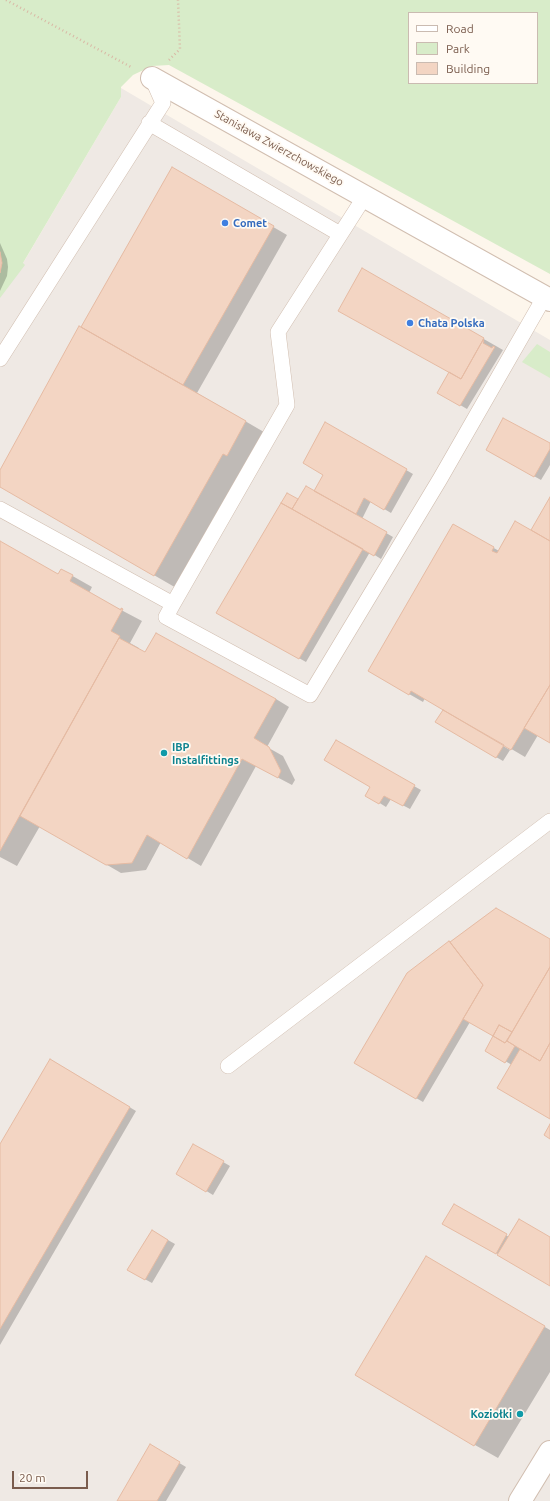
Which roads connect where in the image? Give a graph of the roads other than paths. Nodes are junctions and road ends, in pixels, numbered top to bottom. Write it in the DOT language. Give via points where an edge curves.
graph roads {
  1 [pos="152,78"];
  2 [pos="149,123"];
  3 [pos="365,196"];
  4 [pos="340,234"];
  5 [pos="547,298"];
  6 [pos="0,358"];
  7 [pos="0,509"];
  8 [pos="174,604"];
  9 [pos="550,820"];
  10 [pos="228,1066"];
  11 [pos="550,1452"];
  12 [pos="520,1501"];
  1 -- 2 [label="lane" via="163,103"];
  1 -- 3 [label="street, Stanisława Zwierzchowskiego"];
  2 -- 4 [label="lane"];
  2 -- 6 [label="lane"];
  3 -- 4 [label="lane"];
  3 -- 5 [label="street, Stanisława Zwierzchowskiego"];
  4 -- 8 [label="lane" via="278,332 287,405"];
  5 -- 8 [label="lane" via="310,695 166,617"];
  7 -- 8 [label="lane"];
  9 -- 10 [label="lane"];
  11 -- 12 [label="street"];
}
